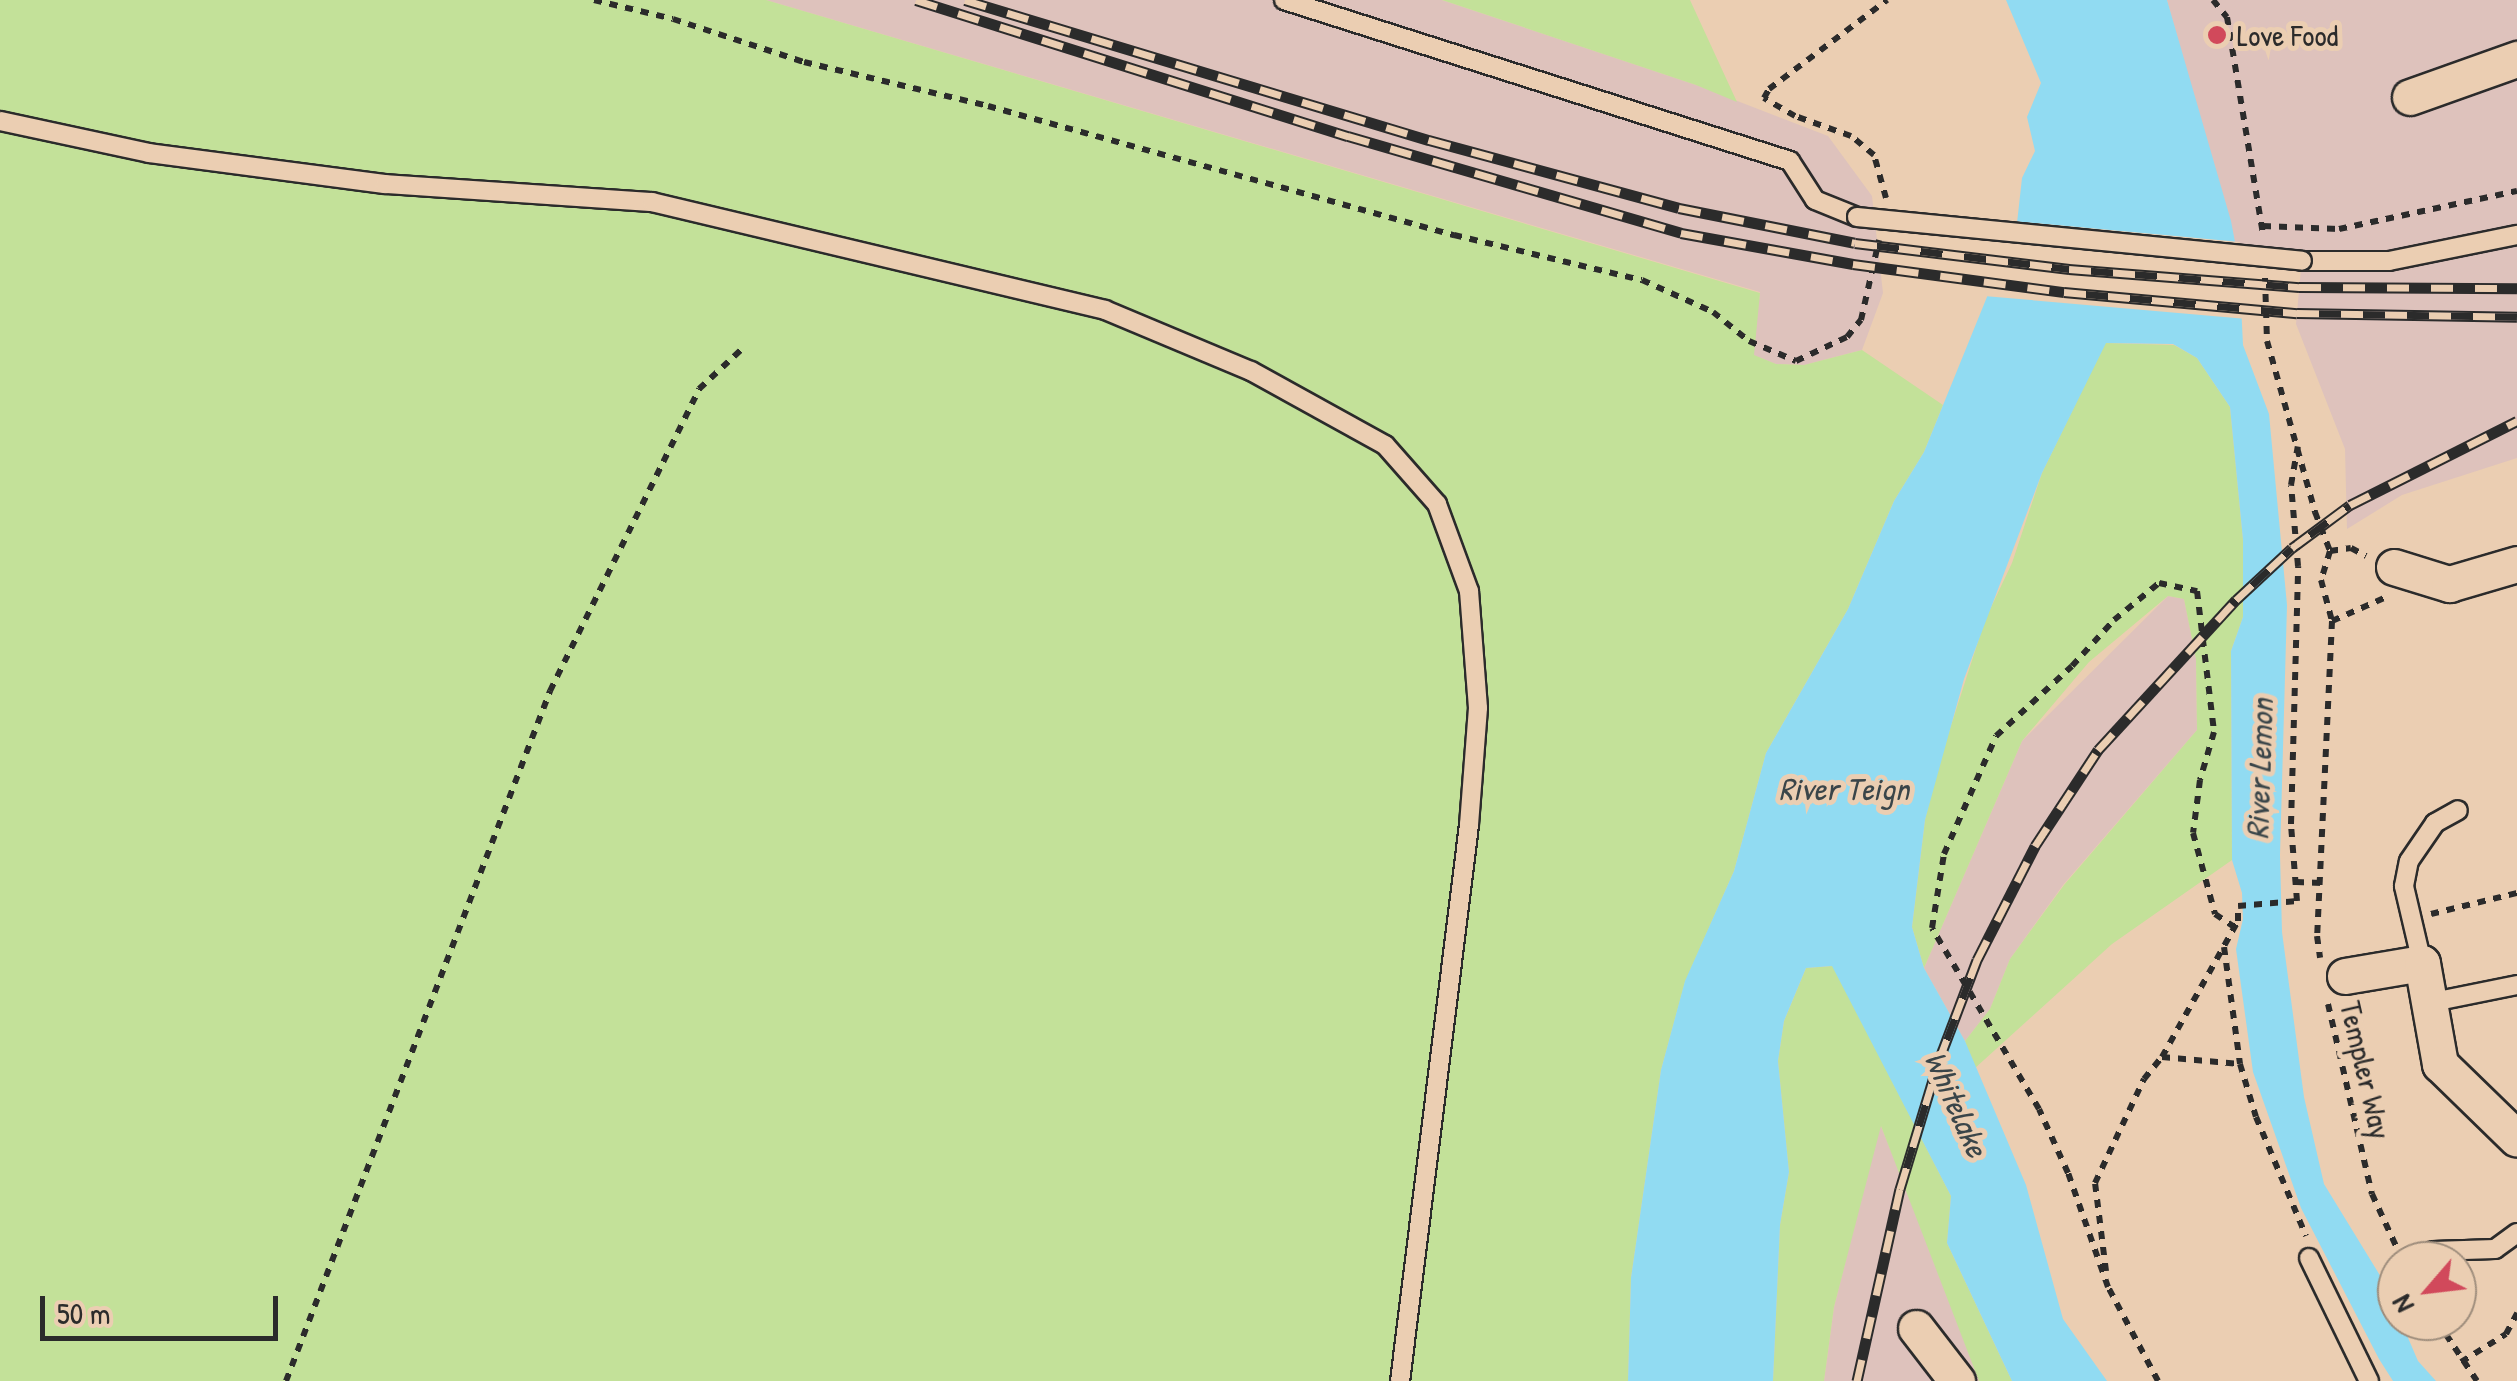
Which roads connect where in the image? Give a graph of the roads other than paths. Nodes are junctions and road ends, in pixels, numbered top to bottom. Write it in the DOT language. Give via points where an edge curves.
graph roads {
  1 [pos="1284,0"];
  2 [pos="2517,59"];
  3 [pos="2410,98"];
  4 [pos="0,121"];
  5 [pos="2517,236"];
  6 [pos="2517,564"];
  7 [pos="2408,572"];
  8 [pos="2458,810"];
  9 [pos="2422,962"];
  10 [pos="2331,980"];
  11 [pos="2517,985"];
  12 [pos="2428,1002"];
  13 [pos="2517,1139"];
  14 [pos="2517,1233"];
  15 [pos="2477,1249"];
  16 [pos="2308,1250"];
  17 [pos="1916,1328"];
  18 [pos="1400,1381"];
  19 [pos="1957,1381"];
  20 [pos="2369,1381"];
  1 -- 5 [label="lane, bridge" via="1790,161 1815,200 1857,217 2302,261 2389,261"];
  2 -- 3 [label="street"];
  4 -- 18 [label="lane" via="149,153 385,184 652,202 1104,310 1251,370 1385,446 1437,504 1470,590 1478,708"];
  6 -- 7 [label="street" via="2449,584"];
  8 -- 9 [label="lane" via="2434,823 2409,861 2404,886"];
  9 -- 10 [label="street"];
  9 -- 12 [label="street"];
  11 -- 12 [label="lane"];
  12 -- 13 [label="street" via="2440,1064"];
  14 -- 15 [label="lane" via="2495,1248"];
  16 -- 20 [label="lane"];
  17 -- 19 [label="street"];
}
